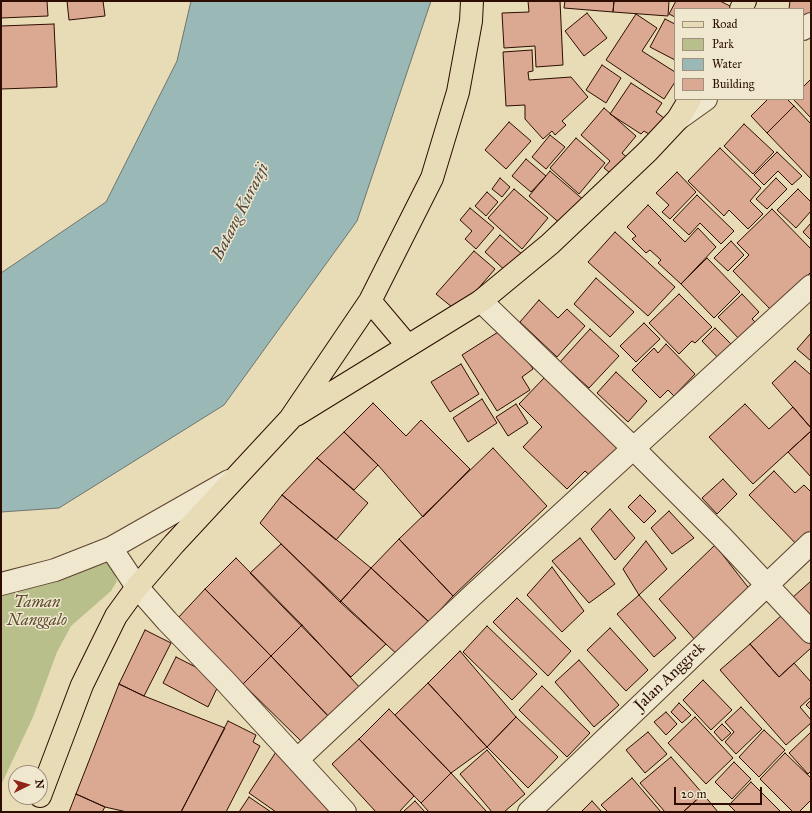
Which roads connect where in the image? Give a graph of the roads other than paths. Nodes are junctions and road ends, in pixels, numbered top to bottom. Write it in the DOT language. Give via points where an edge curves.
graph roads {
  1 [pos="472,1"];
  2 [pos="689,100"];
  3 [pos="705,100"];
  4 [pos="678,119"];
  5 [pos="811,286"];
  6 [pos="481,300"];
  7 [pos="370,301"];
  8 [pos="408,346"];
  9 [pos="290,418"];
  10 [pos="634,449"];
  11 [pos="232,479"];
  12 [pos="811,543"];
  13 [pos="111,548"];
  14 [pos="1,584"];
  15 [pos="766,584"];
  16 [pos="137,587"];
  17 [pos="811,632"];
  18 [pos="298,759"];
  19 [pos="48,775"];
  20 [pos="345,812"];
  21 [pos="529,812"];
  1 -- 7 [label="main road" via="471,21 458,92 432,178"];
  2 -- 4 [label="main road"];
  3 -- 4 [label="street"];
  4 -- 6 [label="main road" via="550,244"];
  5 -- 10 [label="street"];
  6 -- 8 [label="main road"];
  6 -- 10 [label="street"];
  7 -- 8 [label="main road"];
  7 -- 9 [label="main road"];
  8 -- 9 [label="main road"];
  9 -- 11 [label="main road"];
  10 -- 15 [label="street"];
  10 -- 18 [label="street"];
  11 -- 13 [label="street"];
  11 -- 16 [label="main road"];
  12 -- 15 [label="street, Jalan Anggrek"];
  13 -- 14 [label="street" via="55,570"];
  13 -- 16 [label="street"];
  15 -- 17 [label="street"];
  15 -- 21 [label="street, Jalan Anggrek"];
  16 -- 18 [label="street"];
  16 -- 19 [label="main road" via="116,616 97,651"];
  18 -- 20 [label="street"];
}
